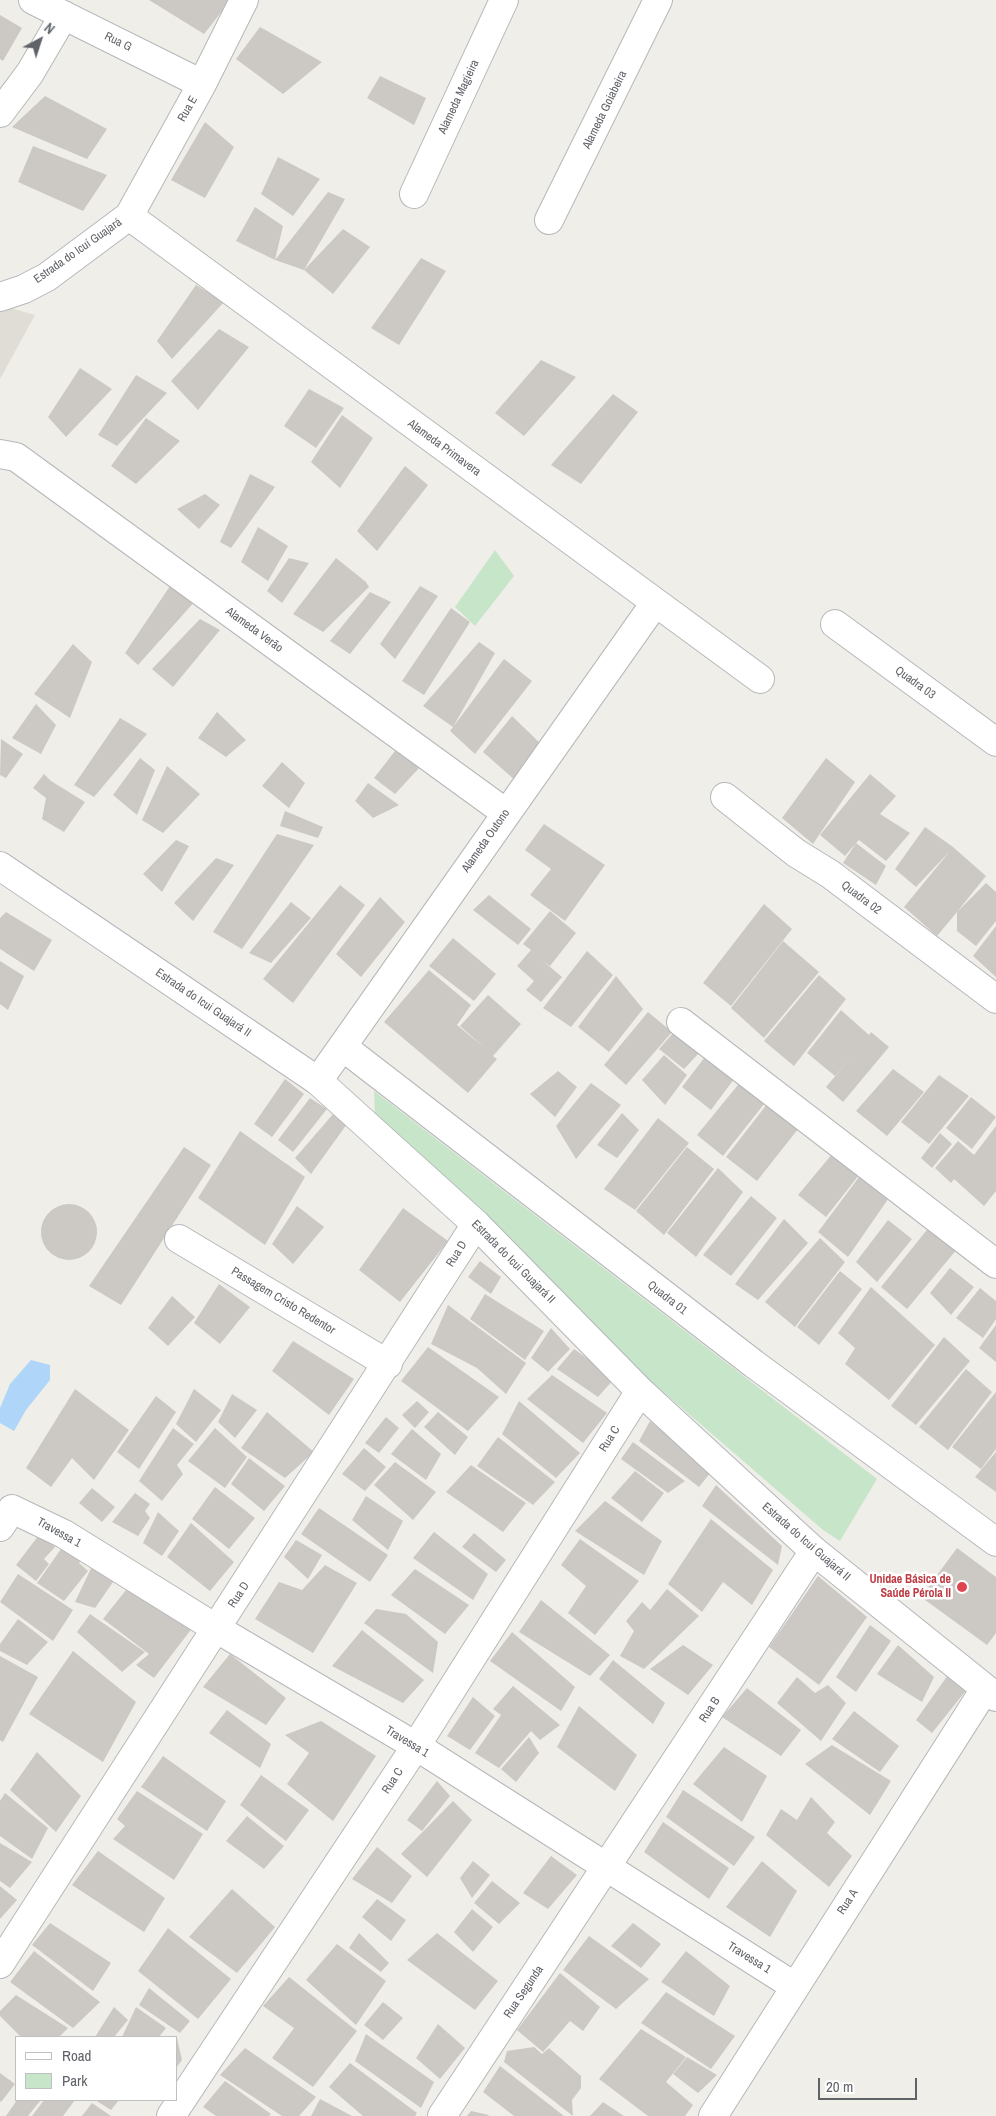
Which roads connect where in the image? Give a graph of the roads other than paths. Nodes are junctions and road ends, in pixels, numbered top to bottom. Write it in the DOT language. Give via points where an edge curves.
graph roads {
  1 [pos="33,0"];
  2 [pos="244,0"];
  3 [pos="504,0"];
  4 [pos="658,0"];
  5 [pos="64,15"];
  6 [pos="202,84"];
  7 [pos="0,113"];
  8 [pos="414,194"];
  9 [pos="129,216"];
  10 [pos="549,220"];
  11 [pos="0,297"];
  12 [pos="0,454"];
  13 [pos="655,603"];
  14 [pos="835,624"];
  15 [pos="760,679"];
  16 [pos="996,742"];
  17 [pos="725,797"];
  18 [pos="506,813"];
  19 [pos="0,866"];
  20 [pos="996,999"];
  21 [pos="681,1022"];
  22 [pos="343,1047"];
  23 [pos="318,1081"];
  24 [pos="476,1224"];
  25 [pos="179,1239"];
  26 [pos="996,1264"];
  27 [pos="388,1364"];
  28 [pos="640,1391"];
  29 [pos="6,1518"];
  30 [pos="996,1542"];
  31 [pos="814,1551"];
  32 [pos="217,1629"];
  33 [pos="990,1693"];
  34 [pos="416,1746"];
  35 [pos="606,1869"];
  36 [pos="0,1964"];
  37 [pos="794,1986"];
  38 [pos="171,2116"];
  39 [pos="442,2116"];
  40 [pos="713,2116"];
  1 -- 5 [label="street, Rua G"];
  2 -- 6 [label="street, Rua E"];
  3 -- 8 [label="street, Alameda Magieira"];
  4 -- 10 [label="street, Alameda Goiabeira"];
  5 -- 6 [label="street, Rua G"];
  5 -- 7 [label="street" via="30,73"];
  6 -- 9 [label="street, Rua E"];
  9 -- 11 [label="street, Estrada do Icuí Guajará" via="47,277"];
  9 -- 13 [label="street, Alameda Primavera"];
  12 -- 18 [label="street, Alameda Verão" via="16,457"];
  13 -- 15 [label="street, Alameda Primavera"];
  13 -- 18 [label="street, Alameda Outono"];
  14 -- 16 [label="street, Quadra 03"];
  17 -- 20 [label="street, Quadra 02"];
  18 -- 22 [label="street, Alameda Outono"];
  19 -- 23 [label="street, Estrada do Icui Guajará II"];
  21 -- 26 [label="street"];
  22 -- 23 [label="street, Alameda Outono"];
  22 -- 30 [label="street, Quadra 01" via="754,1364"];
  23 -- 24 [label="street, Estrada do Icui Guajará II"];
  24 -- 27 [label="street, Rua D"];
  24 -- 28 [label="street, Estrada do Icui Guajará II"];
  25 -- 27 [label="street, Passagem Cristo Redentor"];
  27 -- 32 [label="street, Rua D"];
  28 -- 31 [label="street, Estrada do Icui Guajará II"];
  28 -- 34 [label="street, Rua C"];
  29 -- 32 [label="street, Travessa 1" via="64,1534"];
  31 -- 33 [label="street, Estrada do Icui Guajará II"];
  31 -- 35 [label="street, Rua B"];
  32 -- 34 [label="street, Travessa 1"];
  32 -- 36 [label="street, Rua D"];
  33 -- 37 [label="street, Rua A"];
  34 -- 35 [label="street, Travessa 1"];
  34 -- 38 [label="street, Rua C"];
  35 -- 37 [label="street, Travessa 1"];
  35 -- 39 [label="street, Rua Segunda"];
  37 -- 40 [label="street, Rua A"];
}
